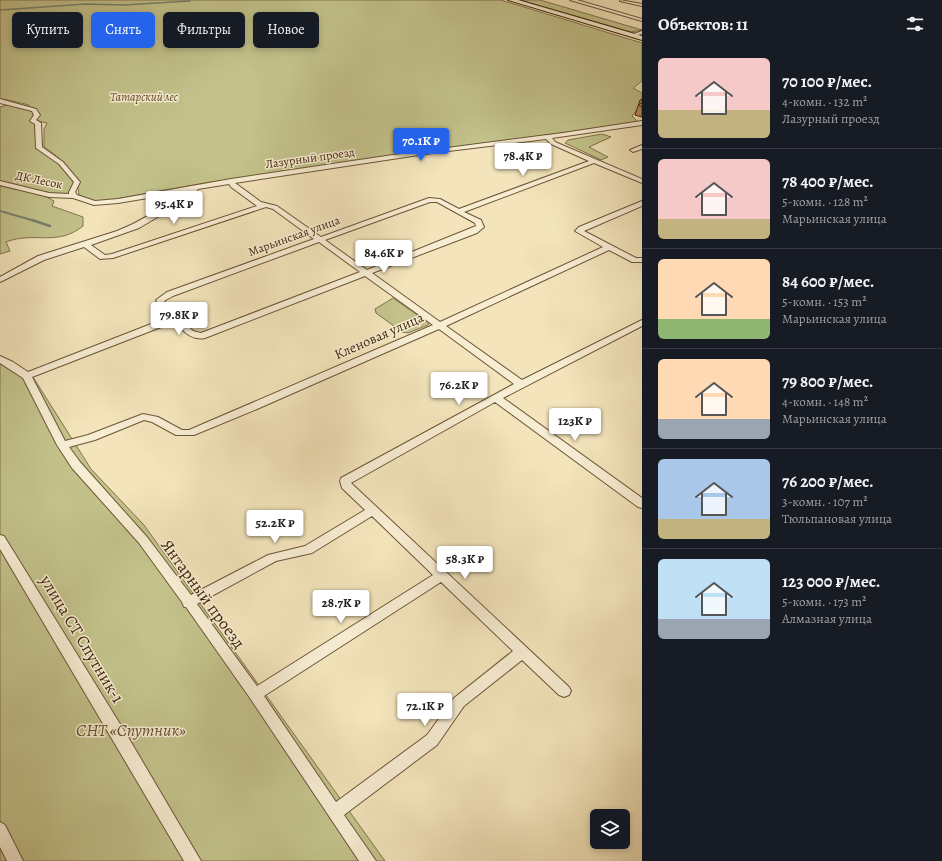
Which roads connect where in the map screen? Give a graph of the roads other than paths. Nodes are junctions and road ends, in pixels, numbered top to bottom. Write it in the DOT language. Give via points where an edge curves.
graph roads {
  1 [pos="511,0"];
  2 [pos="572,0"];
  3 [pos="622,0"];
  4 [pos="642,6"];
  5 [pos="642,20"];
  6 [pos="642,32"];
  7 [pos="633,35"];
  8 [pos="642,38"];
  9 [pos="0,101"];
  10 [pos="642,123"];
  11 [pos="548,138"];
  12 [pos="642,147"];
  13 [pos="633,150"];
  14 [pos="594,161"];
  15 [pos="231,181"];
  16 [pos="642,181"];
  17 [pos="0,183"];
  18 [pos="196,188"];
  19 [pos="74,196"];
  20 [pos="642,203"];
  21 [pos="263,206"];
  22 [pos="459,211"];
  23 [pos="319,240"];
  24 [pos="85,244"];
  25 [pos="609,247"];
  26 [pos="642,260"];
  27 [pos="365,273"];
  28 [pos="0,280"];
  29 [pos="175,318"];
  30 [pos="642,323"];
  31 [pos="438,325"];
  32 [pos="0,359"];
  33 [pos="27,376"];
  34 [pos="521,384"];
  35 [pos="496,398"];
  36 [pos="62,445"];
  37 [pos="642,504"];
  38 [pos="374,510"];
  39 [pos="0,539"];
  40 [pos="442,575"];
  41 [pos="188,603"];
  42 [pos="522,652"];
  43 [pos="564,691"];
  44 [pos="255,694"];
  45 [pos="334,813"];
  46 [pos="0,830"];
  47 [pos="15,861"];
  48 [pos="193,861"];
  49 [pos="368,861"];
  1 -- 7 [label="main road"];
  2 -- 5 [label="street"];
  3 -- 4 [label="street"];
  6 -- 7 [label="street"];
  7 -- 8 [label="main road"];
  9 -- 19 [label="street, ДК Лесок" via="34,110 37,115 34,121 38,123 39,148 61,163 76,182 72,192"];
  10 -- 11 [label="street, Лазурный проезд"];
  11 -- 14 [label="street" via="553,143"];
  11 -- 15 [label="street, Лазурный проезд" via="434,151"];
  12 -- 13 [label="street"];
  14 -- 16 [label="street"];
  14 -- 22 [label="street"];
  15 -- 18 [label="street, Лазурный проезд"];
  15 -- 21 [label="street" via="232,186"];
  17 -- 19 [label="street, ДК Лесок" via="49,195"];
  18 -- 19 [label="street, ДК Лесок" via="94,203"];
  18 -- 24 [label="street" via="191,195 136,226"];
  20 -- 25 [label="street" via="579,231"];
  21 -- 23 [label="street" via="275,207"];
  21 -- 24 [label="street" via="113,256 103,257"];
  22 -- 23 [label="street, Марьинская улица" via="438,200 429,200"];
  22 -- 27 [label="street, Марьинская улица" via="478,222 480,226 474,231"];
  23 -- 27 [label="street"];
  23 -- 29 [label="street, Марьинская улица" via="164,297 160,300 162,305"];
  24 -- 28 [label="street" via="40,258"];
  25 -- 26 [label="street" via="635,260"];
  25 -- 31 [label="street, Кленовая улица" via="457,319"];
  27 -- 29 [label="street, Марьинская улица" via="202,336 190,333"];
  27 -- 31 [label="street"];
  29 -- 33 [label="street"];
  30 -- 34 [label="street"];
  31 -- 34 [label="street"];
  31 -- 36 [label="street, Кленовая улица" via="190,433 180,433 155,419 143,417 91,438"];
  32 -- 33 [label="street, Янтарный проезд"];
  33 -- 36 [label="street, Янтарный проезд"];
  34 -- 35 [label="street"];
  35 -- 37 [label="street"];
  35 -- 38 [label="street" via="345,481 346,485"];
  36 -- 41 [label="street, Янтарный проезд" via="76,465 143,540"];
  38 -- 40 [label="street"];
  38 -- 41 [label="street" via="308,550 284,553 272,558"];
  39 -- 48 [label="street, улица СТ Спутник-1"];
  40 -- 42 [label="street"];
  40 -- 44 [label="street"];
  41 -- 44 [label="street, Янтарный проезд"];
  42 -- 43 [label="street"];
  42 -- 45 [label="street" via="459,702 432,740"];
  44 -- 45 [label="street, Янтарный проезд"];
  45 -- 49 [label="street, Янтарный проезд"];
  46 -- 47 [label="street"];
}
